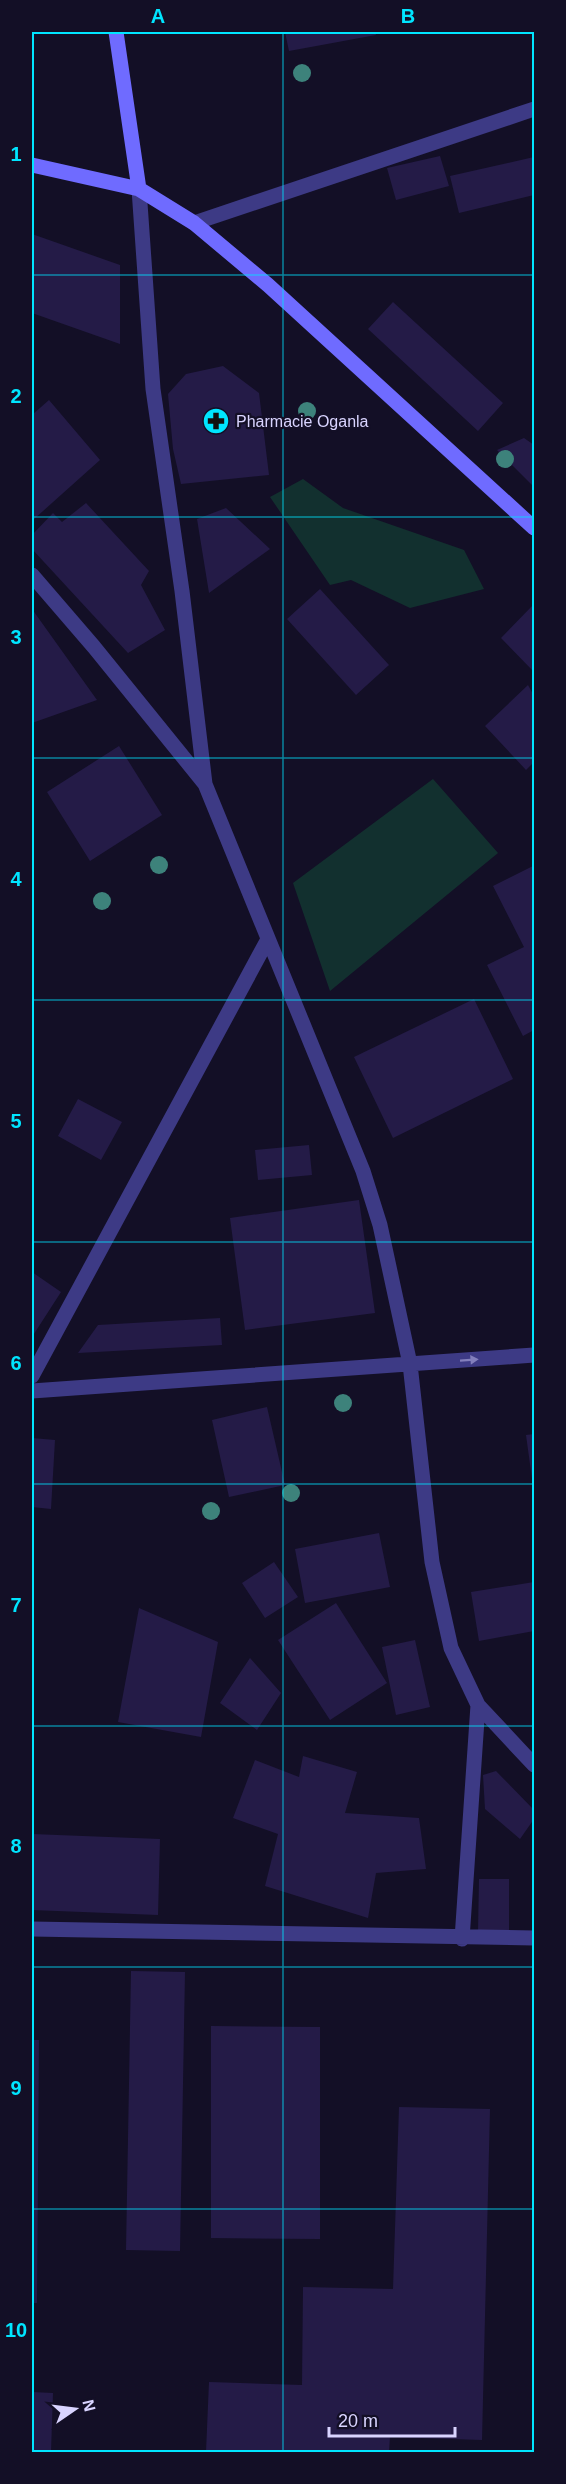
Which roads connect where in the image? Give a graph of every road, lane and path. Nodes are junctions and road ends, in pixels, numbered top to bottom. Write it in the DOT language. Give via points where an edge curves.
graph roads {
  1 [pos="116,32"];
  2 [pos="534,110"];
  3 [pos="32,165"];
  4 [pos="139,189"];
  5 [pos="194,223"];
  6 [pos="534,528"];
  7 [pos="32,575"];
  8 [pos="205,784"];
  9 [pos="267,941"];
  10 [pos="534,1355"];
  11 [pos="410,1364"];
  12 [pos="32,1376"];
  13 [pos="32,1391"];
  14 [pos="478,1705"];
  15 [pos="534,1765"];
  16 [pos="32,1929"];
  17 [pos="534,1938"];
  18 [pos="462,1939"];
  1 -- 4 [label="main road"];
  2 -- 5 [label="street"];
  3 -- 4 [label="main road"];
  4 -- 5 [label="main road"];
  4 -- 8 [label="street" via="153,389"];
  5 -- 6 [label="main road" via="268,285"];
  7 -- 8 [label="street"];
  8 -- 9 [label="street"];
  9 -- 11 [label="street" via="363,1171 380,1225"];
  9 -- 12 [label="street"];
  11 -- 10 [label="street, one-way"];
  11 -- 13 [label="street"];
  11 -- 14 [label="street" via="432,1562 451,1648"];
  14 -- 15 [label="street"];
  14 -- 18 [label="street"];
  16 -- 18 [label="street"];
  17 -- 18 [label="street"];
}
